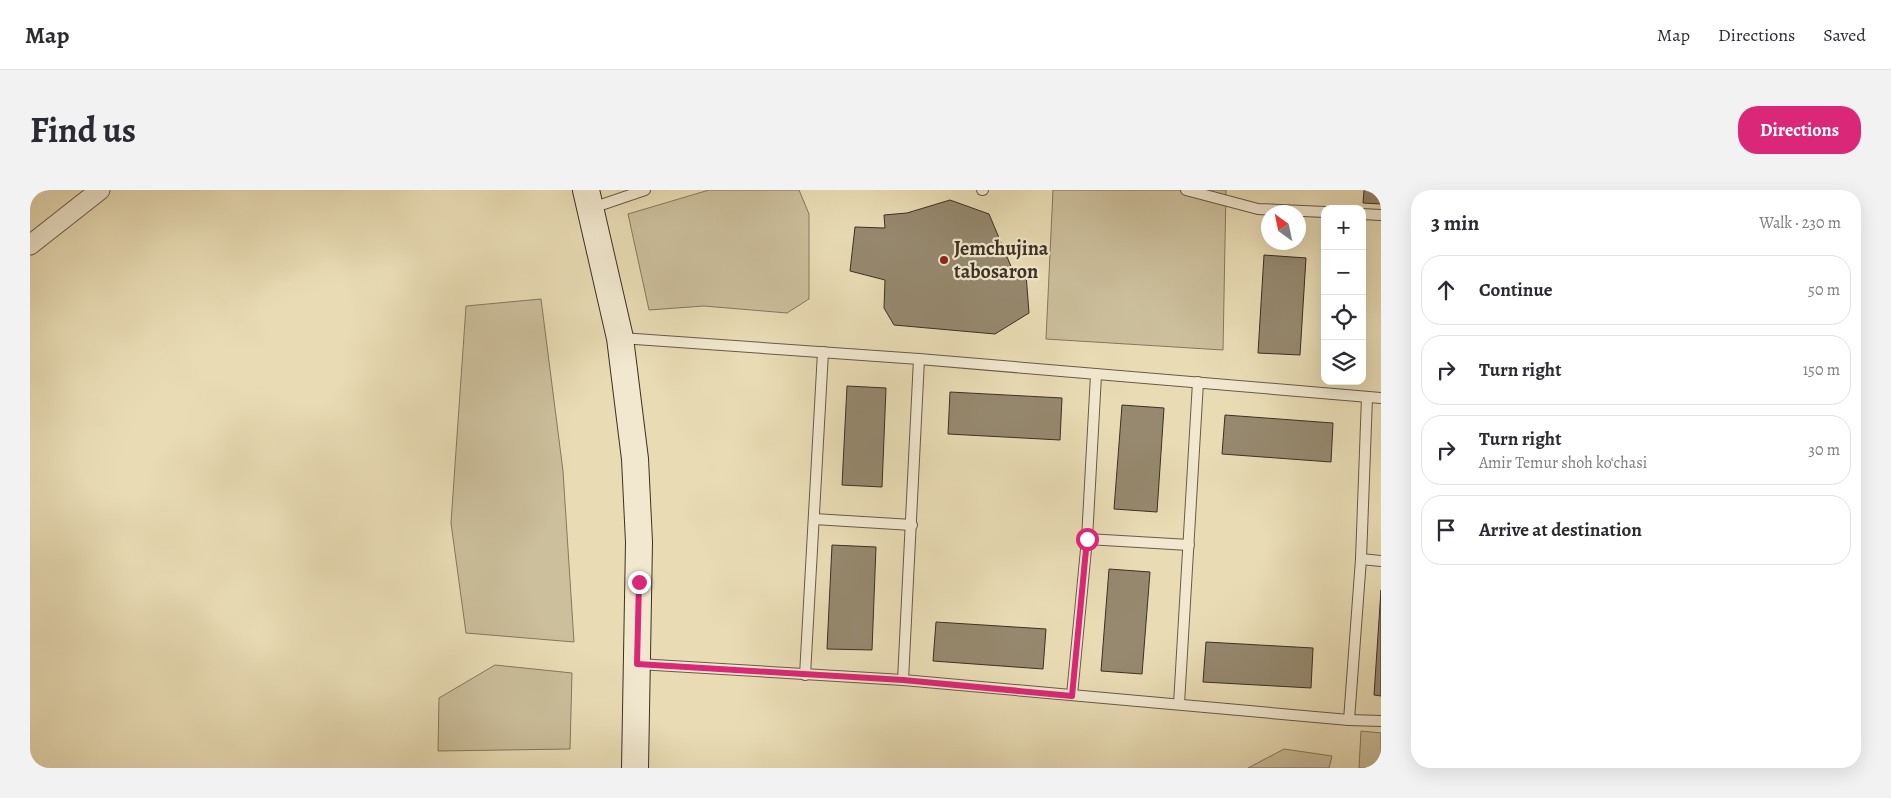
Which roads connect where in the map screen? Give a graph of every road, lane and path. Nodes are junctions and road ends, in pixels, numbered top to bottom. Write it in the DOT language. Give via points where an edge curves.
graph roads {
  1 [pos="100,190"];
  2 [pos="645,190"];
  3 [pos="1186,190"];
  4 [pos="588,199"];
  5 [pos="1321,212"];
  6 [pos="1366,214"];
  7 [pos="1381,215"];
  8 [pos="30,244"];
  9 [pos="620,338"];
  10 [pos="823,352"];
  11 [pos="919,359"];
  12 [pos="1096,375"];
  13 [pos="1198,382"];
  14 [pos="1367,397"];
  15 [pos="1381,398"];
  16 [pos="814,519"];
  17 [pos="912,524"];
  18 [pos="1087,539"];
  19 [pos="1189,545"];
  20 [pos="1361,559"];
  21 [pos="1381,561"];
  22 [pos="637,664"];
  23 [pos="805,675"];
  24 [pos="903,680"];
  25 [pos="1072,696"];
  26 [pos="1180,704"];
  27 [pos="1348,720"];
  28 [pos="1381,721"];
  29 [pos="635,768"];
  1 -- 8 [label="street"];
  2 -- 4 [label="lane"];
  3 -- 5 [label="lane" via="1258,209"];
  4 -- 9 [label="main road"];
  6 -- 7 [label="lane"];
  9 -- 10 [label="lane"];
  9 -- 22 [label="main road" via="638,502"];
  10 -- 11 [label="lane"];
  10 -- 16 [label="lane"];
  11 -- 12 [label="lane"];
  11 -- 17 [label="lane"];
  12 -- 13 [label="lane"];
  12 -- 18 [label="lane"];
  13 -- 14 [label="lane"];
  13 -- 19 [label="lane"];
  14 -- 15 [label="lane"];
  14 -- 20 [label="lane"];
  16 -- 17 [label="lane"];
  16 -- 23 [label="lane"];
  17 -- 24 [label="lane"];
  18 -- 19 [label="lane"];
  18 -- 25 [label="lane"];
  19 -- 26 [label="lane"];
  20 -- 21 [label="lane"];
  20 -- 27 [label="lane"];
  22 -- 23 [label="lane"];
  22 -- 29 [label="main road"];
  23 -- 24 [label="lane"];
  24 -- 25 [label="lane"];
  25 -- 26 [label="lane"];
  26 -- 27 [label="lane"];
  27 -- 28 [label="lane"];
}
